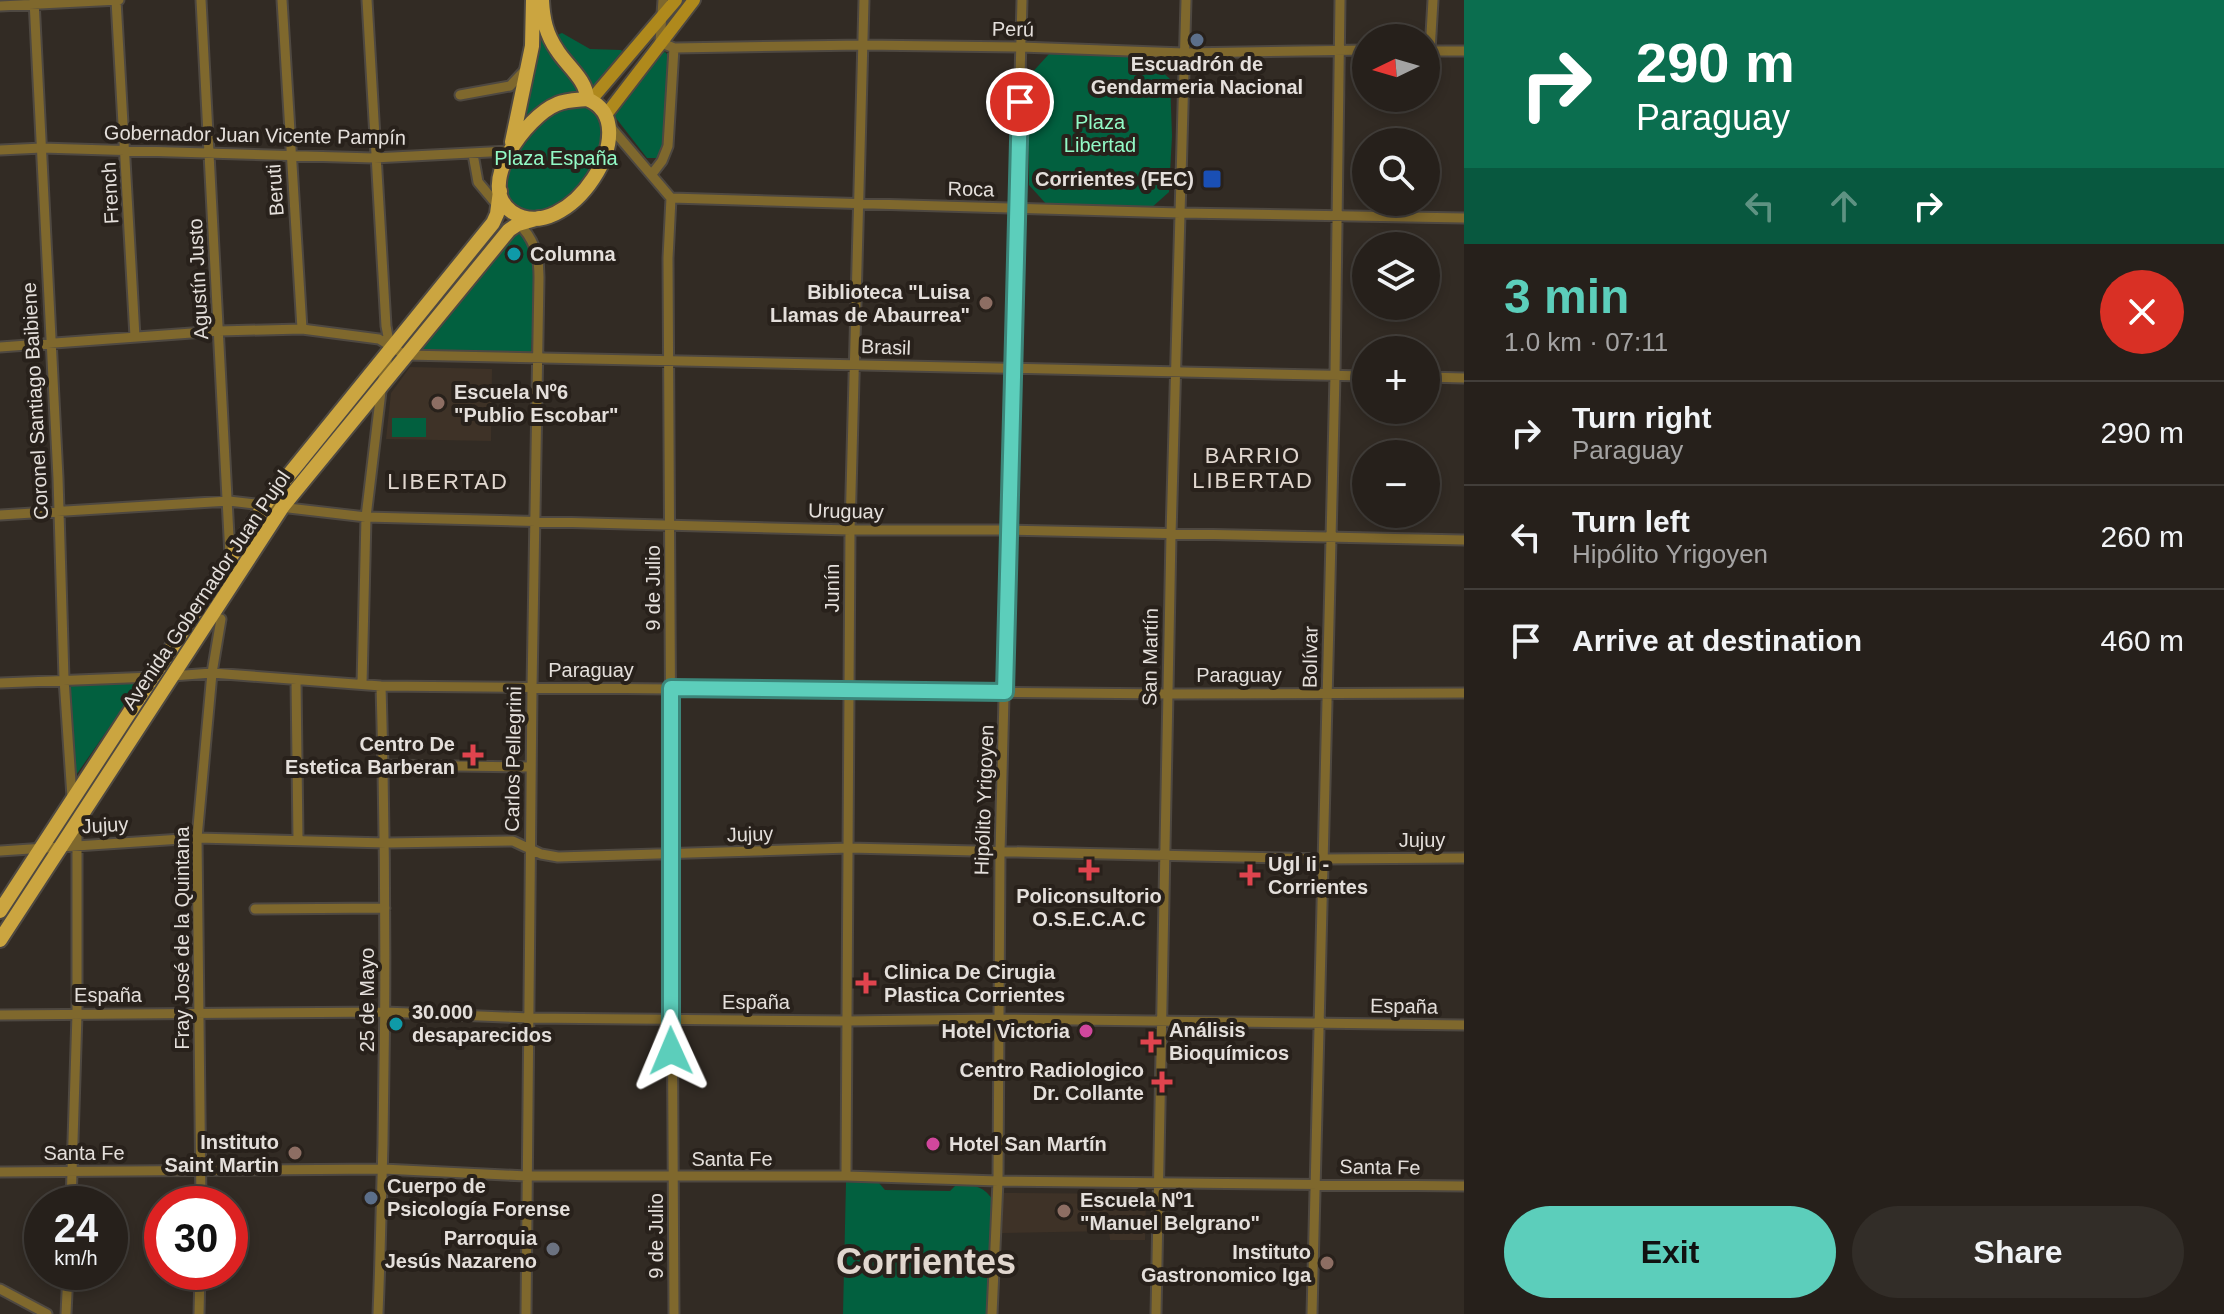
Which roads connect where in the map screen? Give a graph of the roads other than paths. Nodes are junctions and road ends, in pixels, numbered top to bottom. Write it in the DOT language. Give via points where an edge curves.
graph roads {
  1 [pos="117,0"];
  2 [pos="201,0"];
  3 [pos="282,0"];
  4 [pos="367,0"];
  5 [pos="533,0"];
  6 [pos="542,0"];
  7 [pos="663,0"];
  8 [pos="676,0"];
  9 [pos="694,0"];
  10 [pos="864,0"];
  11 [pos="1022,0"];
  12 [pos="1186,0"];
  13 [pos="1340,0"];
  14 [pos="1433,0"];
  15 [pos="34,2"];
  16 [pos="0,6"];
  17 [pos="662,18"];
  18 [pos="1431,24"];
  19 [pos="660,42"];
  20 [pos="863,45"];
  21 [pos="1021,47"];
  22 [pos="674,48"];
  23 [pos="1339,50"];
  24 [pos="1352,50"];
  25 [pos="1440,51"];
  26 [pos="1464,51"];
  27 [pos="1184,53"];
  28 [pos="528,66"];
  29 [pos="460,95"];
  30 [pos="589,100"];
  31 [pos="607,120"];
  32 [pos="42,148"];
  33 [pos="510,149"];
  34 [pos="0,150"];
  35 [pos="125,150"];
  36 [pos="210,154"];
  37 [pos="473,154"];
  38 [pos="291,156"];
  39 [pos="374,158"];
  40 [pos="652,174"];
  41 [pos="671,198"];
  42 [pos="859,205"];
  43 [pos="1018,208"];
  44 [pos="1180,213"];
  45 [pos="510,214"];
  46 [pos="1337,215"];
  47 [pos="1464,218"];
  48 [pos="302,329"];
  49 [pos="219,331"];
  50 [pos="135,337"];
  51 [pos="49,342"];
  52 [pos="0,347"];
  53 [pos="390,347"];
  54 [pos="405,355"];
  55 [pos="538,359"];
  56 [pos="669,361"];
  57 [pos="855,364"];
  58 [pos="1013,369"];
  59 [pos="1176,373"];
  60 [pos="1335,375"];
  61 [pos="1352,376"];
  62 [pos="1440,377"];
  63 [pos="1464,378"];
  64 [pos="382,383"];
  65 [pos="229,501"];
  66 [pos="266,503"];
  67 [pos="283,506"];
  68 [pos="59,510"];
  69 [pos="0,515"];
  70 [pos="366,517"];
  71 [pos="536,522"];
  72 [pos="670,525"];
  73 [pos="850,530"];
  74 [pos="1009,530"];
  75 [pos="1171,535"];
  76 [pos="1331,537"];
  77 [pos="1464,540"];
  78 [pos="230,556"];
  79 [pos="221,619"];
  80 [pos="212,673"];
  81 [pos="161,676"];
  82 [pos="64,679"];
  83 [pos="296,680"];
  84 [pos="0,683"];
  85 [pos="362,684"];
  86 [pos="381,686"];
  87 [pos="532,688"];
  88 [pos="671,688"];
  89 [pos="849,689"];
  90 [pos="1005,692"];
  91 [pos="1327,693"];
  92 [pos="1464,693"];
  93 [pos="1168,694"];
  94 [pos="383,765"];
  95 [pos="531,767"];
  96 [pos="72,800"];
  97 [pos="77,820"];
  98 [pos="197,838"];
  99 [pos="298,839"];
  100 [pos="386,843"];
  101 [pos="76,845"];
  102 [pos="59,846"];
  103 [pos="40,848"];
  104 [pos="849,848"];
  105 [pos="530,850"];
  106 [pos="0,851"];
  107 [pos="1000,852"];
  108 [pos="671,855"];
  109 [pos="1164,856"];
  110 [pos="1464,858"];
  111 [pos="1323,859"];
  112 [pos="385,908"];
  113 [pos="255,909"];
  114 [pos="0,911"];
  115 [pos="0,940"];
  116 [pos="385,1012"];
  117 [pos="200,1013"];
  118 [pos="77,1014"];
  119 [pos="0,1015"];
  120 [pos="529,1018"];
  121 [pos="997,1019"];
  122 [pos="671,1020"];
  123 [pos="847,1021"];
  124 [pos="1161,1021"];
  125 [pos="1319,1023"];
  126 [pos="1464,1025"];
  127 [pos="383,1169"];
  128 [pos="72,1171"];
  129 [pos="202,1171"];
  130 [pos="0,1172"];
  131 [pos="526,1176"];
  132 [pos="846,1176"];
  133 [pos="673,1177"];
  134 [pos="998,1181"];
  135 [pos="1160,1182"];
  136 [pos="1315,1184"];
  137 [pos="72,1186"];
  138 [pos="202,1186"];
  139 [pos="1464,1186"];
  140 [pos="0,1289"];
  141 [pos="67,1290"];
  142 [pos="200,1290"];
  143 [pos="47,1314"];
  144 [pos="66,1314"];
  145 [pos="199,1314"];
  146 [pos="378,1314"];
  147 [pos="526,1314"];
  148 [pos="674,1314"];
  149 [pos="992,1314"];
  150 [pos="1156,1314"];
  151 [pos="1312,1314"];
  1 -- 15 [label="street"];
  1 -- 35 [label="street, French"];
  2 -- 36 [label="street, Agustín Justo"];
  3 -- 38 [label="street, Beruti"];
  4 -- 39 [label="street"];
  5 -- 28 [label="main road"];
  6 -- 30 [label="main road" via="550,38"];
  7 -- 17 [label="street"];
  8 -- 17 [label="main road"];
  9 -- 19 [label="main road"];
  10 -- 20 [label="street, Junín"];
  11 -- 21 [label="street, Hipólito Yrigoyen"];
  12 -- 27 [label="street, San Martín"];
  13 -- 23 [label="street, Bolívar"];
  14 -- 18 [label="street"];
  15 -- 16 [label="street"];
  15 -- 32 [label="street, Coronel Santiago Baibiene"];
  17 -- 19 [label="street"];
  17 -- 30 [label="main road"];
  19 -- 22 [label="street, Perú"];
  19 -- 31 [label="main road"];
  20 -- 21 [label="street, Perú"];
  20 -- 22 [label="street, Perú"];
  20 -- 42 [label="street, Junín"];
  21 -- 27 [label="street, Perú"];
  21 -- 43 [label="street, Hipólito Yrigoyen"];
  22 -- 40 [label="street" via="668,146"];
  23 -- 24 [label="street, Perú"];
  23 -- 27 [label="street, Perú"];
  23 -- 46 [label="street, Bolívar"];
  25 -- 26 [label="street"];
  27 -- 44 [label="street, San Martín"];
  28 -- 29 [label="street" via="510,86"];
  28 -- 33 [label="main road"];
  30 -- 31 [label="main road"];
  30 -- 33 [label="main road" via="546,110"];
  31 -- 40 [label="street"];
  31 -- 45 [label="main road" via="604,157 589,185 566,207 539,218"];
  32 -- 34 [label="street, Gobernador Juan Vicente Pampín"];
  32 -- 35 [label="street, Gobernador Juan Vicente Pampín"];
  32 -- 51 [label="street, Coronel Santiago Baibiene"];
  33 -- 37 [label="street, Gobernador Juan Vicente Pampín"];
  33 -- 45 [label="main road" via="500,191"];
  35 -- 36 [label="street, Gobernador Juan Vicente Pampín"];
  35 -- 50 [label="street, French"];
  36 -- 38 [label="street, Gobernador Juan Vicente Pampín"];
  36 -- 49 [label="street, Agustín Justo"];
  37 -- 39 [label="street, Gobernador Juan Vicente Pampín"];
  37 -- 45 [label="street, Carlos Pellegrini" via="478,182"];
  38 -- 39 [label="street, Gobernador Juan Vicente Pampín"];
  38 -- 48 [label="street, Beruti"];
  39 -- 53 [label="street"];
  40 -- 41 [label="street"];
  41 -- 42 [label="street, Roca"];
  41 -- 56 [label="street, 9 de Julio"];
  42 -- 43 [label="street, Roca"];
  42 -- 57 [label="street, Junín"];
  43 -- 44 [label="street, Roca"];
  43 -- 58 [label="street, Hipólito Yrigoyen"];
  44 -- 46 [label="street, Roca"];
  44 -- 59 [label="street, San Martín"];
  45 -- 53 [label="main road, Avenida Gobernador Juan Pujol" via="493,223"];
  45 -- 54 [label="main road, Avenida Gobernador Juan Pujol" via="509,230"];
  45 -- 55 [label="street, Carlos Pellegrini" via="539,256"];
  46 -- 47 [label="street, Roca"];
  46 -- 60 [label="street, Bolívar"];
  48 -- 49 [label="street"];
  48 -- 53 [label="street" via="379,339"];
  49 -- 50 [label="street"];
  49 -- 65 [label="street, Agustín Justo"];
  50 -- 51 [label="street"];
  51 -- 52 [label="street"];
  51 -- 68 [label="street, Coronel Santiago Baibiene"];
  53 -- 54 [label="street"];
  53 -- 64 [label="street"];
  53 -- 66 [label="main road, Avenida Gobernador Juan Pujol"];
  54 -- 55 [label="street, Brasil"];
  54 -- 64 [label="main road, Avenida Gobernador Juan Pujol"];
  55 -- 56 [label="street, Brasil"];
  55 -- 71 [label="street, Carlos Pellegrini"];
  56 -- 57 [label="street, Brasil"];
  56 -- 72 [label="street, 9 de Julio"];
  57 -- 58 [label="street, Brasil"];
  57 -- 73 [label="street, Junín"];
  58 -- 59 [label="street, Brasil"];
  58 -- 74 [label="street, Hipólito Yrigoyen"];
  59 -- 60 [label="street, Brasil"];
  59 -- 75 [label="street, San Martín"];
  60 -- 61 [label="street, Brasil"];
  60 -- 76 [label="street, Bolívar"];
  62 -- 63 [label="street"];
  64 -- 67 [label="main road, Avenida Gobernador Juan Pujol"];
  64 -- 70 [label="street"];
  65 -- 66 [label="street, Uruguay"];
  65 -- 68 [label="street, Uruguay"];
  65 -- 78 [label="street, Agustín Justo"];
  66 -- 67 [label="street, Uruguay"];
  66 -- 78 [label="main road, Avenida Gobernador Juan Pujol"];
  67 -- 70 [label="street, Uruguay"];
  67 -- 81 [label="main road, Avenida Gobernador Juan Pujol"];
  68 -- 69 [label="street, Uruguay"];
  68 -- 82 [label="street, Coronel Santiago Baibiene"];
  70 -- 71 [label="street, Uruguay"];
  70 -- 85 [label="street"];
  71 -- 72 [label="street, Uruguay"];
  71 -- 87 [label="street, Carlos Pellegrini"];
  72 -- 73 [label="street, Uruguay"];
  72 -- 88 [label="street, 9 de Julio"];
  73 -- 74 [label="street, Uruguay"];
  73 -- 89 [label="street, Junín"];
  74 -- 75 [label="street, Uruguay"];
  74 -- 90 [label="street, Hipólito Yrigoyen"];
  75 -- 76 [label="street, Uruguay"];
  75 -- 93 [label="street, San Martín"];
  76 -- 77 [label="street, Uruguay"];
  76 -- 91 [label="street, Bolívar"];
  78 -- 81 [label="main road, Avenida Gobernador Juan Pujol" via="168,652"];
  79 -- 80 [label="street, Fray José de la Quintana"];
  80 -- 81 [label="street, Paraguay"];
  80 -- 83 [label="street, Paraguay"];
  80 -- 98 [label="street, Fray José de la Quintana"];
  81 -- 82 [label="street, Paraguay"];
  81 -- 96 [label="main road, Avenida Gobernador Juan Pujol"];
  81 -- 97 [label="main road, Avenida Gobernador Juan Pujol"];
  82 -- 84 [label="street, Paraguay"];
  82 -- 96 [label="street, Coronel Santiago Baibiene"];
  83 -- 85 [label="street, Paraguay"];
  83 -- 99 [label="street"];
  85 -- 86 [label="street, Paraguay"];
  86 -- 87 [label="street, Paraguay"];
  86 -- 94 [label="street, 25 de Mayo"];
  87 -- 88 [label="street, Paraguay"];
  87 -- 95 [label="street, Carlos Pellegrini"];
  88 -- 89 [label="street, Paraguay"];
  88 -- 108 [label="street, 9 de Julio"];
  89 -- 90 [label="street, Paraguay"];
  89 -- 104 [label="street, Junín"];
  90 -- 93 [label="street, Paraguay"];
  90 -- 107 [label="street, Hipólito Yrigoyen"];
  91 -- 92 [label="street, Paraguay"];
  91 -- 93 [label="street, Paraguay"];
  91 -- 111 [label="street, Bolívar"];
  93 -- 109 [label="street, San Martín"];
  94 -- 95 [label="street"];
  94 -- 100 [label="street, 25 de Mayo"];
  95 -- 105 [label="street, Carlos Pellegrini"];
  96 -- 97 [label="street, Coronel Santiago Baibiene"];
  96 -- 103 [label="main road, Avenida Gobernador Juan Pujol"];
  97 -- 101 [label="street, Coronel Santiago Baibiene"];
  97 -- 102 [label="main road, Avenida Gobernador Juan Pujol"];
  98 -- 99 [label="street, Jujuy"];
  98 -- 101 [label="street, Jujuy"];
  98 -- 117 [label="street, Fray José de la Quintana"];
  99 -- 100 [label="street, Jujuy"];
  100 -- 105 [label="street, Jujuy" via="513,841"];
  100 -- 112 [label="street, 25 de Mayo"];
  101 -- 102 [label="street, Jujuy"];
  101 -- 118 [label="street, Coronel Santiago Baibiene"];
  102 -- 103 [label="street, Jujuy"];
  102 -- 115 [label="main road, Avenida Gobernador Juan Pujol"];
  103 -- 106 [label="street, Jujuy"];
  103 -- 114 [label="main road, Avenida Gobernador Juan Pujol"];
  104 -- 107 [label="street, Jujuy"];
  104 -- 108 [label="street, Jujuy"];
  104 -- 123 [label="street, Junín"];
  105 -- 108 [label="street, Jujuy" via="558,857"];
  105 -- 120 [label="street, Carlos Pellegrini"];
  107 -- 109 [label="street, Jujuy"];
  107 -- 121 [label="street, Hipólito Yrigoyen"];
  108 -- 122 [label="street, 9 de Julio"];
  109 -- 111 [label="street, Jujuy"];
  109 -- 124 [label="street, San Martín"];
  110 -- 111 [label="street, Jujuy"];
  111 -- 125 [label="street, Bolívar"];
  112 -- 113 [label="street"];
  112 -- 116 [label="street, 25 de Mayo"];
  116 -- 117 [label="street, España"];
  116 -- 120 [label="street, España"];
  116 -- 127 [label="street, 25 de Mayo"];
  117 -- 118 [label="street, España"];
  117 -- 129 [label="street, Fray José de la Quintana"];
  118 -- 119 [label="street, España"];
  118 -- 128 [label="street, Coronel Santiago Baibiene"];
  120 -- 122 [label="street, España"];
  120 -- 131 [label="street, Carlos Pellegrini"];
  121 -- 123 [label="street, España"];
  121 -- 124 [label="street, España"];
  121 -- 134 [label="street, Hipólito Yrigoyen"];
  122 -- 123 [label="street, España"];
  122 -- 133 [label="street, 9 de Julio"];
  123 -- 132 [label="street, Junín"];
  124 -- 125 [label="street, España"];
  124 -- 135 [label="street, San Martín"];
  125 -- 126 [label="street, España"];
  125 -- 136 [label="street, Bolívar"];
  127 -- 129 [label="street, Santa Fe"];
  127 -- 131 [label="street, Santa Fe"];
  127 -- 146 [label="street, 25 de Mayo"];
  128 -- 129 [label="street, Santa Fe"];
  128 -- 130 [label="street, Santa Fe"];
  128 -- 137 [label="street, Coronel Santiago Baibiene"];
  129 -- 138 [label="street, Fray José de la Quintana"];
  131 -- 133 [label="street, Santa Fe"];
  131 -- 147 [label="street, Carlos Pellegrini"];
  132 -- 133 [label="street, Santa Fe"];
  132 -- 134 [label="street, Santa Fe"];
  133 -- 148 [label="street, 9 de Julio"];
  134 -- 135 [label="street, Santa Fe"];
  134 -- 149 [label="street, Hipólito Yrigoyen"];
  135 -- 136 [label="street, Santa Fe"];
  135 -- 150 [label="street, San Martín"];
  136 -- 139 [label="street, Santa Fe"];
  136 -- 151 [label="street, Bolívar"];
  140 -- 143 [label="street"];
  141 -- 144 [label="street"];
  142 -- 145 [label="street"];
}
